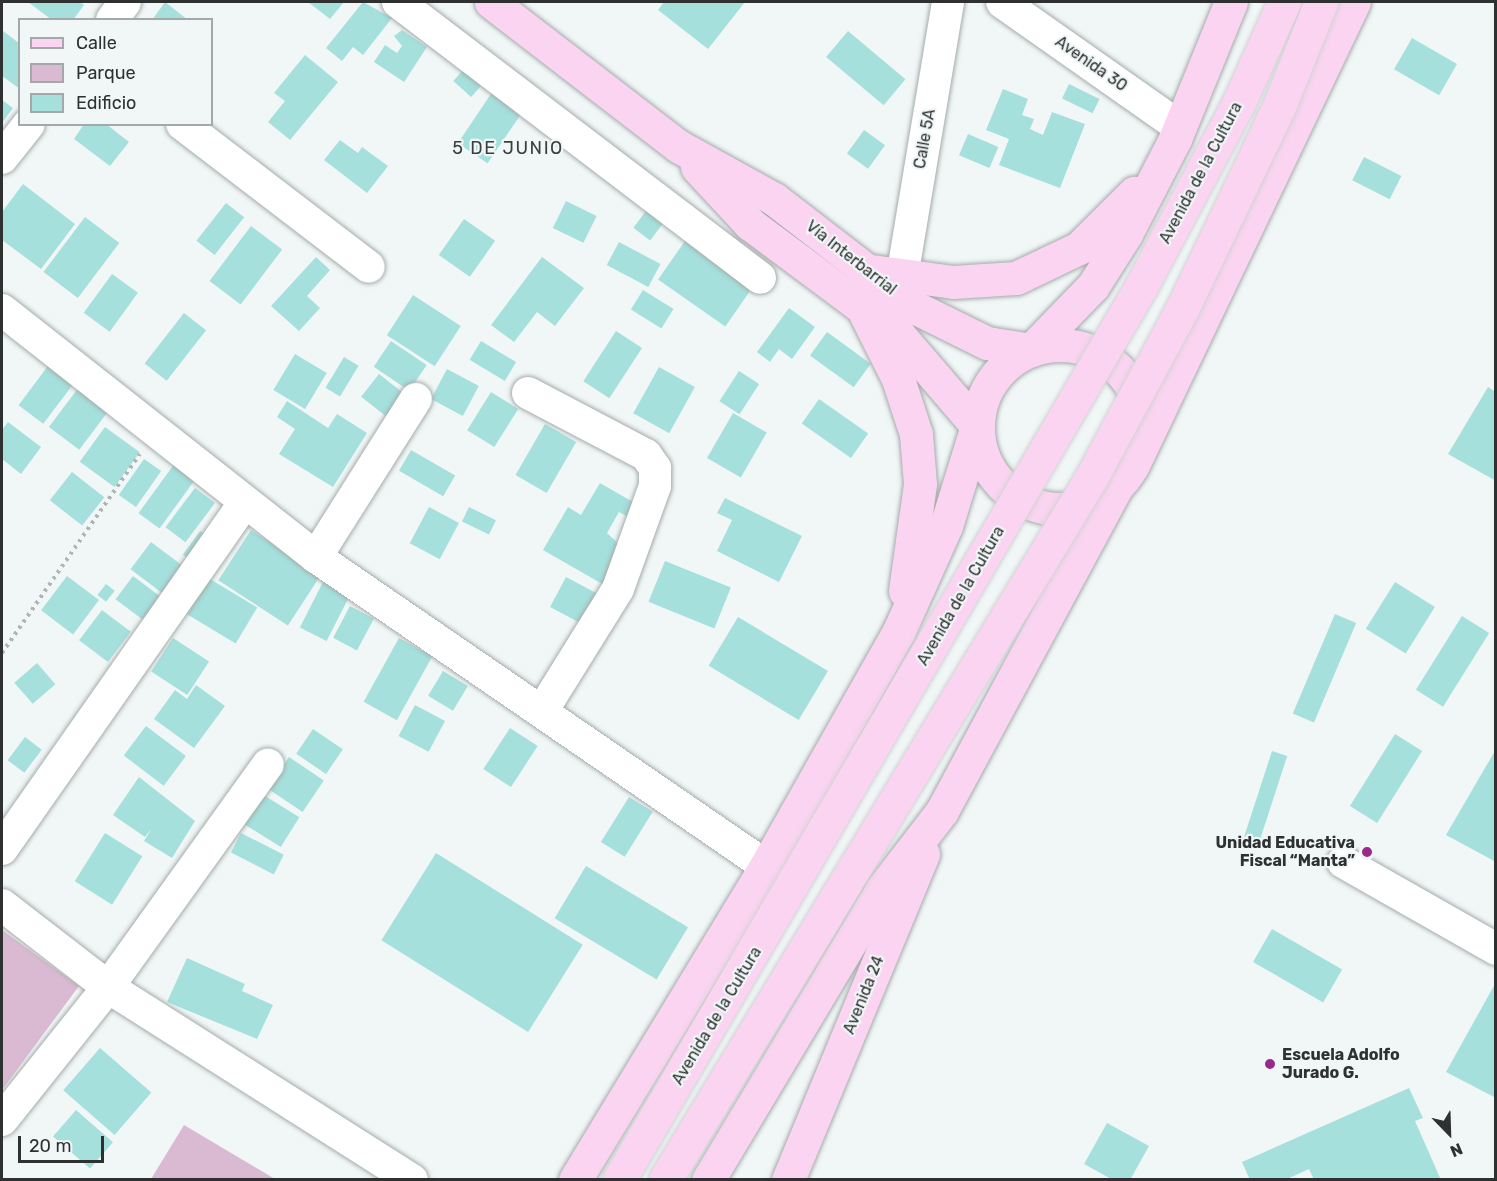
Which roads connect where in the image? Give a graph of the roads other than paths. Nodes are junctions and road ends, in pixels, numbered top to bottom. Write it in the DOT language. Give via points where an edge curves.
graph roads {
  1 [pos="126,2"];
  2 [pos="398,2"];
  3 [pos="948,2"];
  4 [pos="1002,2"];
  5 [pos="1231,2"];
  6 [pos="1284,2"];
  7 [pos="1321,2"];
  8 [pos="1354,2"];
  9 [pos="500,4"];
  10 [pos="114,18"];
  11 [pos="27,126"];
  12 [pos="185,126"];
  13 [pos="1177,133"];
  14 [pos="678,146"];
  15 [pos="2,158"];
  16 [pos="369,267"];
  17 [pos="867,270"];
  18 [pos="902,277"];
  19 [pos="760,278"];
  20 [pos="861,306"];
  21 [pos="2,310"];
  22 [pos="1031,351"];
  23 [pos="528,393"];
  24 [pos="416,399"];
  25 [pos="977,426"];
  26 [pos="1124,478"];
  27 [pos="244,503"];
  28 [pos="316,557"];
  29 [pos="898,633"];
  30 [pos="542,711"];
  31 [pos="268,764"];
  32 [pos="942,811"];
  33 [pos="2,849"];
  34 [pos="1343,862"];
  35 [pos="766,866"];
  36 [pos="2,905"];
  37 [pos="1496,949"];
  38 [pos="108,987"];
  39 [pos="2,1120"];
  40 [pos="412,1179"];
  41 [pos="575,1179"];
  42 [pos="619,1179"];
  43 [pos="665,1179"];
  44 [pos="708,1179"];
  45 [pos="788,1179"];
  1 -- 10 [label="street"];
  2 -- 19 [label="street"];
  3 -- 18 [label="street, Calle 5A"];
  4 -- 13 [label="street, Avenida 30"];
  5 -- 13 [label="main road"];
  6 -- 42 [label="main road, Avenida de la Cultura, bridge" via="1239,102 1142,285"];
  7 -- 43 [label="main road, bridge" via="1280,104 1182,309 1091,478"];
  8 -- 26 [label="main road"];
  9 -- 14 [label="main road, Vía Interbarrial"];
  11 -- 15 [label="street"];
  12 -- 16 [label="street"];
  13 -- 18 [label="main road" via="1125,204 1059,261 993,282"];
  13 -- 22 [label="main road" via="1093,286"];
  14 -- 17 [label="main road, Vía Interbarrial" via="774,199"];
  14 -- 20 [label="main road, Vía Interbarrial" via="750,224"];
  17 -- 18 [label="main road"];
  17 -- 22 [label="main road, Vía Interbarrial" via="949,328 987,343"];
  20 -- 25 [label="main road, Vía Interbarrial" via="922,357"];
  20 -- 29 [label="main road" via="898,379 916,434 920,484"];
  21 -- 27 [label="street"];
  22 -- 25 [label="main road" via="993,380"];
  22 -- 26 [label="main road" via="1080,348 1123,374 1142,419"];
  23 -- 30 [label="street" via="646,455 655,468 656,486 618,589"];
  24 -- 28 [label="street"];
  25 -- 26 [label="main road" via="985,461 1013,496 1039,507 1066,509 1093,503"];
  25 -- 29 [label="main road" via="946,526"];
  26 -- 32 [label="main road"];
  27 -- 28 [label="street"];
  27 -- 33 [label="street"];
  28 -- 30 [label="street"];
  29 -- 35 [label="main road"];
  30 -- 35 [label="street"];
  31 -- 38 [label="street"];
  32 -- 44 [label="main road" via="882,888"];
  32 -- 45 [label="main road, Avenida 24"];
  34 -- 37 [label="street"];
  35 -- 41 [label="main road"];
  36 -- 38 [label="street"];
  38 -- 39 [label="street"];
  38 -- 40 [label="street"];
}
